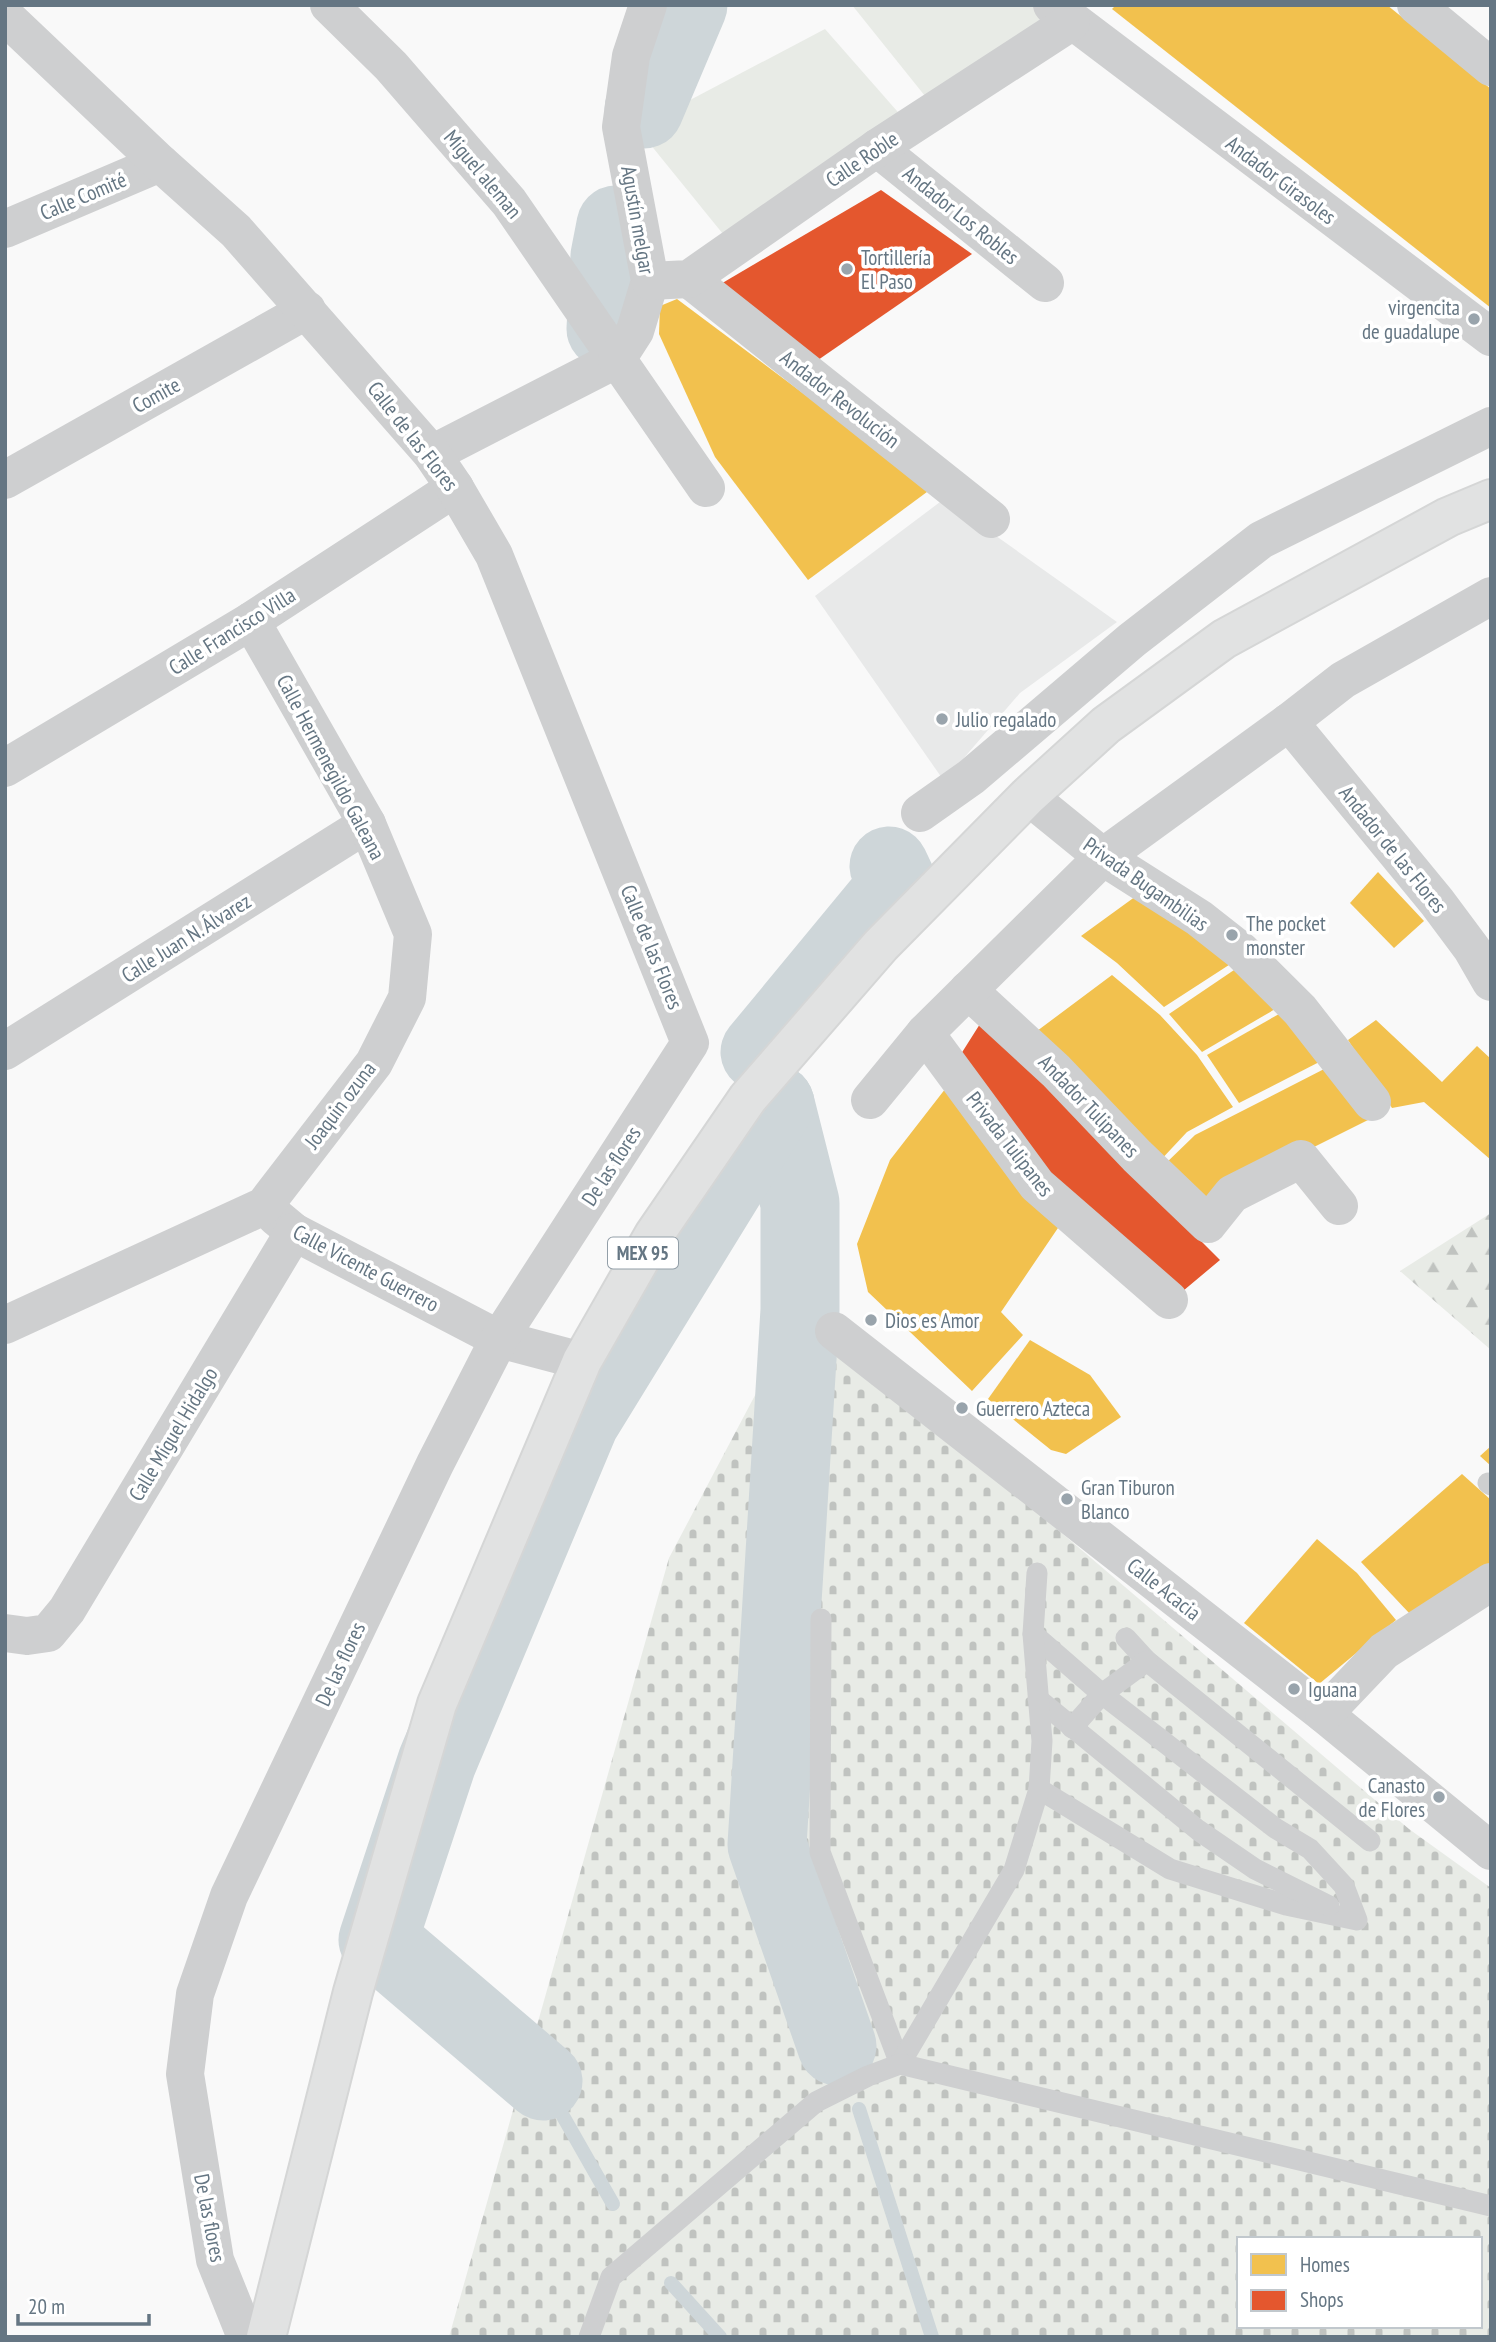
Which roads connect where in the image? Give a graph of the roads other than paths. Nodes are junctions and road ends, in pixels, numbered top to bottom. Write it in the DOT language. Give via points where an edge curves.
graph roads {
  1 [pos="329,5"];
  2 [pos="648,5"];
  3 [pos="1416,5"];
  4 [pos="1062,14"];
  5 [pos="5,16"];
  6 [pos="1491,67"];
  7 [pos="877,148"];
  8 [pos="160,163"];
  9 [pos="5,229"];
  10 [pos="689,279"];
  11 [pos="650,281"];
  12 [pos="1045,283"];
  13 [pos="307,310"];
  14 [pos="1491,337"];
  15 [pos="617,359"];
  16 [pos="1491,426"];
  17 [pos="432,454"];
  18 [pos="5,481"];
  19 [pos="456,488"];
  20 [pos="706,488"];
  21 [pos="1491,499"];
  22 [pos="991,519"];
  23 [pos="1491,596"];
  24 [pos="251,621"];
  25 [pos="1289,722"];
  26 [pos="5,768"];
  27 [pos="1028,796"];
  28 [pos="920,813"];
  29 [pos="367,824"];
  30 [pos="1102,857"];
  31 [pos="1491,982"];
  32 [pos="968,990"];
  33 [pos="407,998"];
  34 [pos="925,1033"];
  35 [pos="690,1044"];
  36 [pos="5,1051"];
  37 [pos="870,1100"];
  38 [pos="1372,1102"];
  39 [pos="264,1206"];
  40 [pos="1339,1206"];
  41 [pos="294,1232"];
  42 [pos="1169,1300"];
  43 [pos="5,1325"];
  44 [pos="834,1331"];
  45 [pos="499,1339"];
  46 [pos="582,1361"];
  47 [pos="1037,1573"];
  48 [pos="1491,1583"];
  49 [pos="821,1619"];
  50 [pos="5,1633"];
  51 [pos="1033,1634"];
  52 [pos="1126,1638"];
  53 [pos="1147,1661"];
  54 [pos="1102,1695"];
  55 [pos="1038,1699"];
  56 [pos="1324,1714"];
  57 [pos="1072,1728"];
  58 [pos="1039,1789"];
  59 [pos="1370,1841"];
  60 [pos="1491,1852"];
  61 [pos="1357,1920"];
  62 [pos="900,2064"];
  63 [pos="1491,2206"];
  64 [pos="246,2337"];
  65 [pos="266,2337"];
  66 [pos="589,2337"];
  1 -- 15 [label="street, Miguel aleman" via="391,66 509,202"];
  2 -- 11 [label="street, Agustín melgar" via="631,56 621,127"];
  3 -- 6 [label="street"];
  4 -- 7 [label="street, Calle Roble"];
  4 -- 14 [label="street, Andador Girasoles"];
  5 -- 8 [label="street, Calle de las Flores"];
  7 -- 10 [label="street, Calle Roble"];
  7 -- 12 [label="street, Andador Los Robles"];
  8 -- 9 [label="street, Calle Comité"];
  8 -- 13 [label="street, Calle de las Flores" via="236,231"];
  10 -- 11 [label="street"];
  10 -- 22 [label="street, Andador Revolución"];
  11 -- 15 [label="street, Agustín melgar" via="635,331"];
  13 -- 17 [label="street, Calle de las Flores"];
  13 -- 18 [label="street, Comite"];
  15 -- 17 [label="street"];
  15 -- 20 [label="street"];
  16 -- 28 [label="street" via="1261,540 1132,640 971,777"];
  17 -- 19 [label="street, Calle de las Flores"];
  19 -- 24 [label="street, Calle Francisco Villa"];
  19 -- 35 [label="street, Calle de las Flores" via="494,555"];
  21 -- 27 [label="highway, MEX 95" via="1448,517 1224,639 1106,725"];
  23 -- 25 [label="street" via="1343,680"];
  24 -- 26 [label="street, Calle Francisco Villa"];
  24 -- 29 [label="street, Calle Hermenegildo Galeana"];
  25 -- 30 [label="street"];
  25 -- 31 [label="street, Andador de las Flores" via="1437,902"];
  27 -- 30 [label="street, Privada Bugambilias"];
  27 -- 46 [label="highway, MEX 95" via="881,945 748,1098 654,1235"];
  29 -- 33 [label="street, Calle Hermenegildo Galeana" via="413,934"];
  29 -- 36 [label="street, Calle Juan N. Álvarez"];
  30 -- 32 [label="street"];
  30 -- 38 [label="street, Privada Bugambilias" via="1241,951 1300,1010"];
  32 -- 34 [label="street"];
  32 -- 40 [label="street, Andador Tulipanes" via="1208,1224 1232,1194 1301,1159"];
  33 -- 39 [label="street, Joaquin ozuna" via="374,1063"];
  34 -- 37 [label="street"];
  34 -- 42 [label="street, Privada Tulipanes" via="1037,1185"];
  35 -- 45 [label="street, De las flores"];
  39 -- 41 [label="street, Calle Vicente Guerrero"];
  39 -- 43 [label="street"];
  41 -- 45 [label="street, Calle Vicente Guerrero"];
  41 -- 50 [label="street, Calle Miguel Hidalgo" via="67,1610 48,1633"];
  44 -- 56 [label="street, Calle Acacia"];
  45 -- 46 [label="street, Calle Vicente Guerrero"];
  45 -- 64 [label="street, De las flores" via="229,1896 195,1994 185,2074 215,2259"];
  46 -- 65 [label="highway, MEX 95" via="437,1704 354,1992"];
  47 -- 51 [label="lane"];
  48 -- 56 [label="street" via="1384,1651"];
  49 -- 62 [label="lane" via="820,1852"];
  51 -- 54 [label="lane"];
  51 -- 55 [label="lane"];
  52 -- 53 [label="lane"];
  53 -- 54 [label="lane"];
  53 -- 59 [label="lane"];
  54 -- 57 [label="lane"];
  54 -- 61 [label="lane" via="1275,1828 1310,1849 1344,1886"];
  55 -- 57 [label="lane"];
  55 -- 58 [label="lane" via="1042,1741"];
  56 -- 60 [label="street, Calle Acacia"];
  57 -- 61 [label="lane" via="1198,1830 1255,1869"];
  58 -- 61 [label="lane" via="1170,1868 1286,1905"];
  58 -- 62 [label="lane" via="1014,1870"];
  62 -- 63 [label="lane"];
  62 -- 66 [label="lane" via="816,2102 611,2277"];
}
